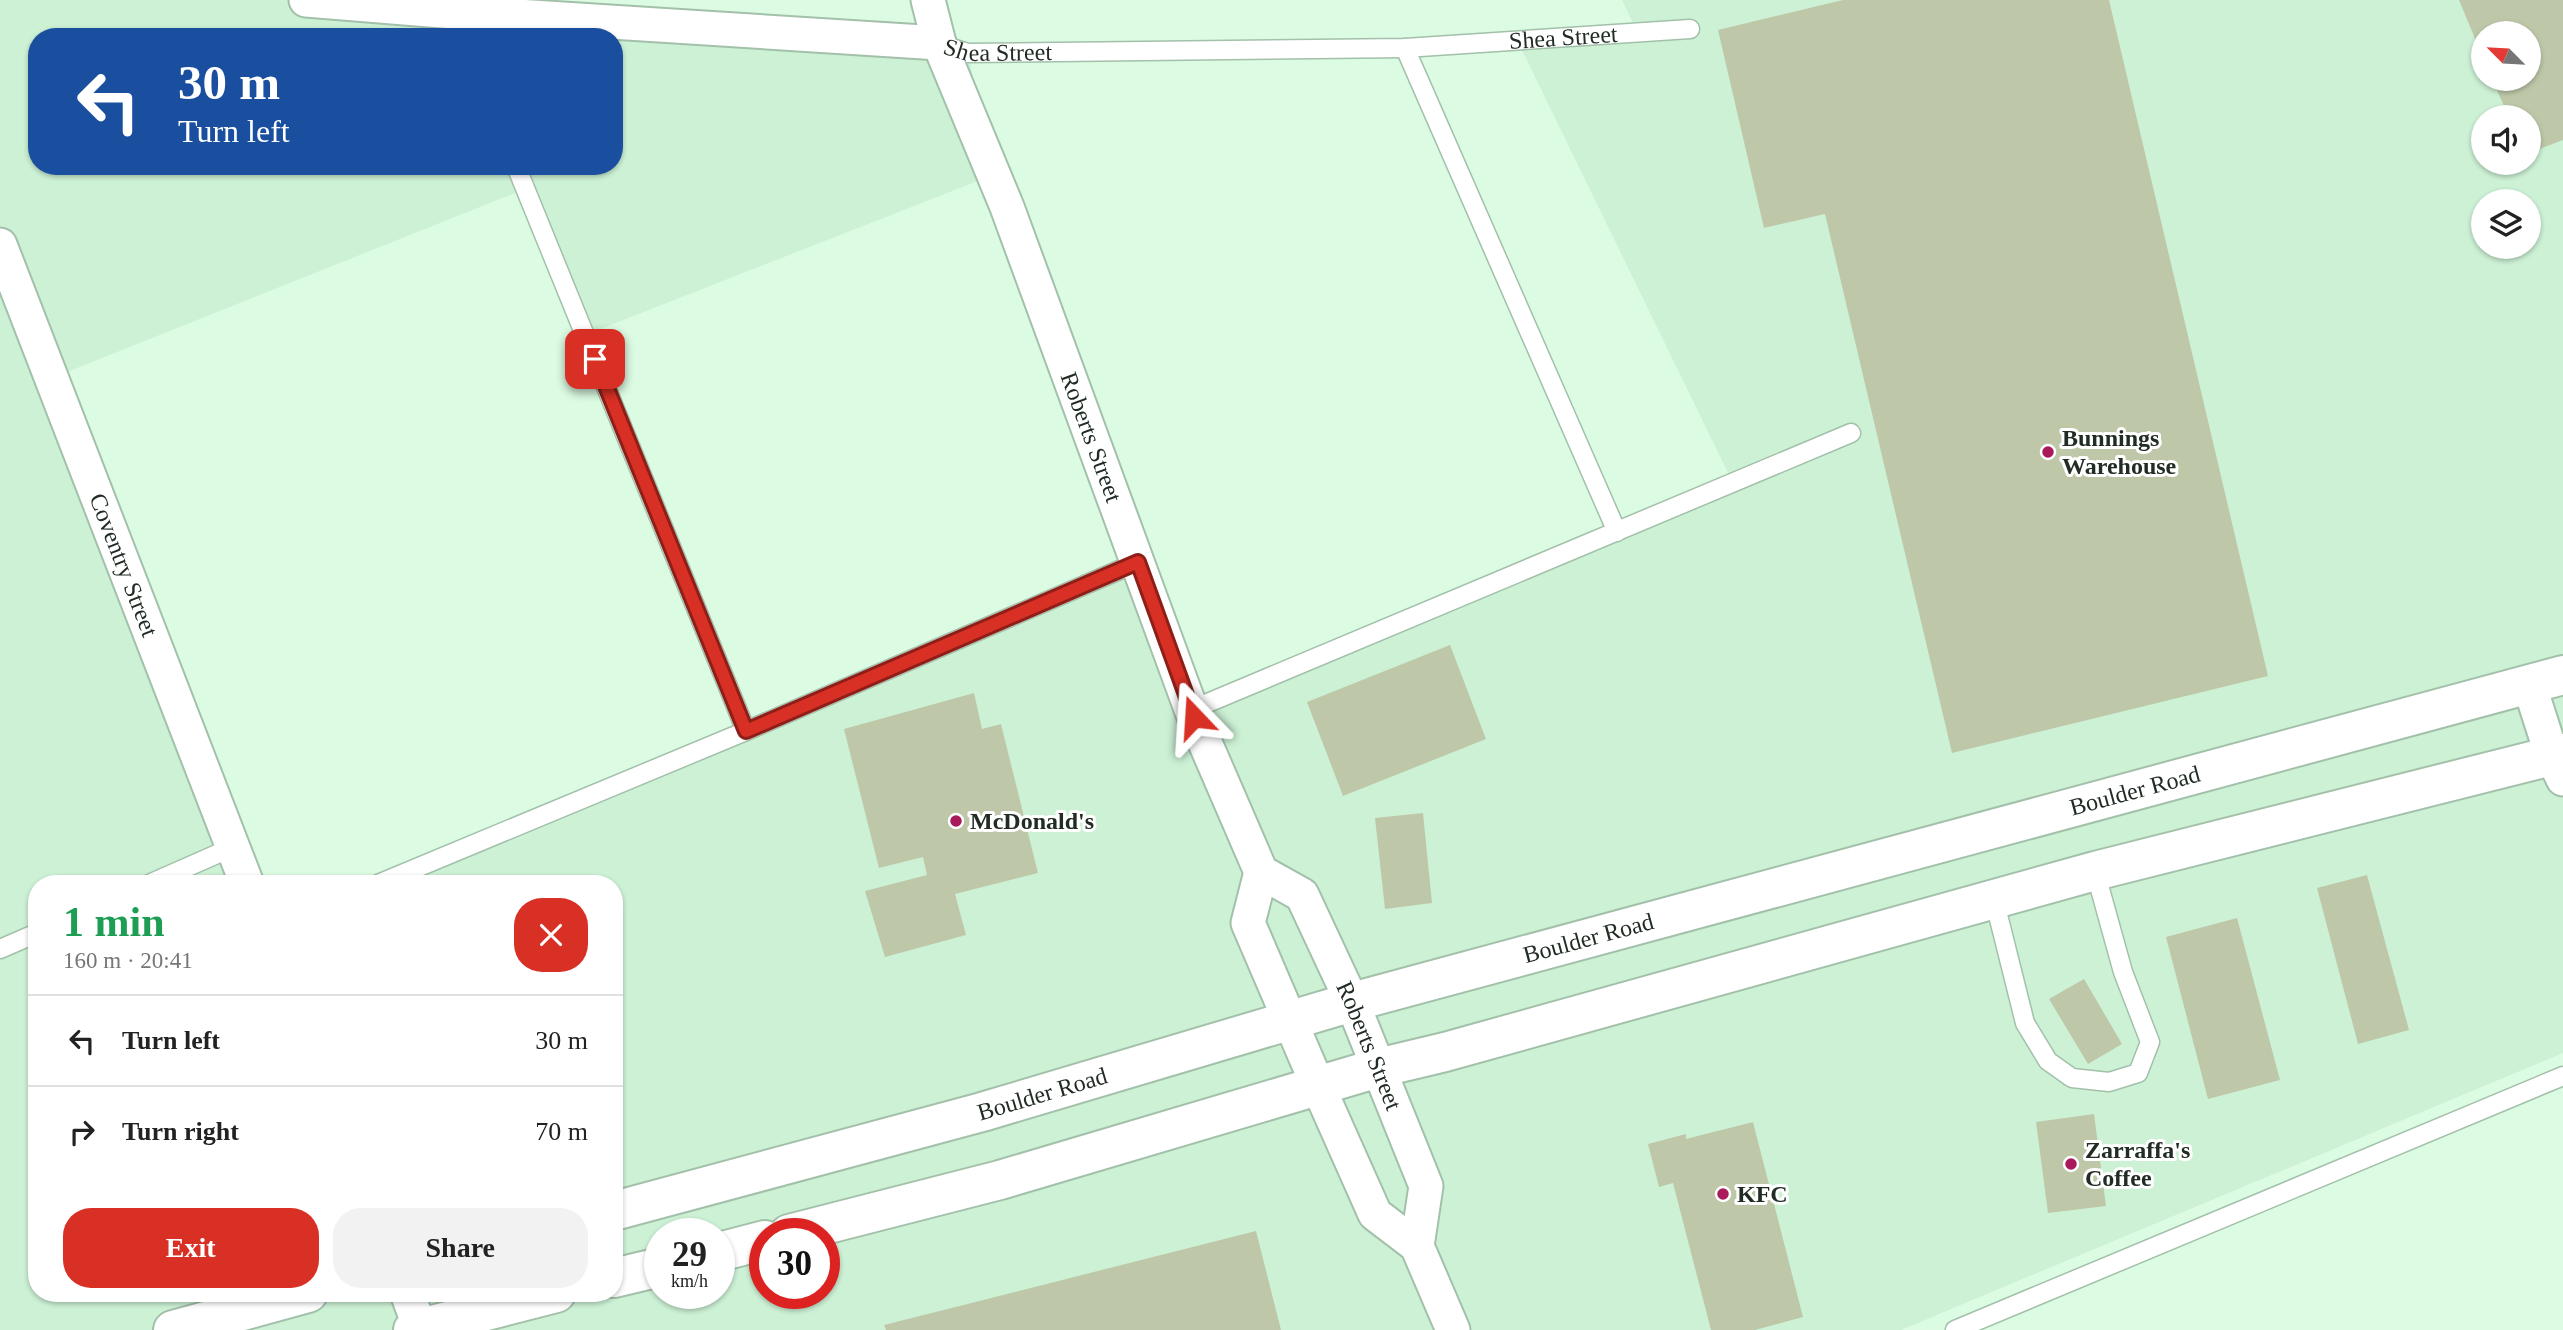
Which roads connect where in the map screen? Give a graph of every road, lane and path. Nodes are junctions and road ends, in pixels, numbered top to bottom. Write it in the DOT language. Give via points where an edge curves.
graph roads {
  1 [pos="306,0"];
  2 [pos="928,0"];
  3 [pos="459,24"];
  4 [pos="560,28"];
  5 [pos="1690,29"];
  6 [pos="623,30"];
  7 [pos="939,43"];
  8 [pos="1405,48"];
  9 [pos="520,175"];
  10 [pos="0,244"];
  11 [pos="1851,433"];
  12 [pos="1616,532"];
  13 [pos="1138,562"];
  14 [pos="2546,679"];
  15 [pos="1191,710"];
  16 [pos="746,731"];
  17 [pos="2559,762"];
  18 [pos="233,847"];
  19 [pos="1261,872"];
  20 [pos="2095,872"];
  21 [pos="169,875"];
  22 [pos="244,875"];
  23 [pos="400,875"];
  24 [pos="1994,899"];
  25 [pos="28,937"];
  26 [pos="0,948"];
  27 [pos="1352,1002"];
  28 [pos="1289,1021"];
  29 [pos="1378,1068"];
  30 [pos="2563,1076"];
  31 [pos="1318,1086"];
  32 [pos="623,1209"];
  33 [pos="840,1221"];
  34 [pos="1417,1246"];
  35 [pos="644,1271"];
  36 [pos="623,1276"];
  37 [pos="275,1302"];
  38 [pos="502,1302"];
  39 [pos="413,1317"];
  40 [pos="173,1330"];
  41 [pos="1453,1330"];
  42 [pos="1955,1330"];
  1 -- 3 [label="street, Shea Street"];
  2 -- 7 [label="street, Roberts Street"];
  3 -- 4 [label="street, Shea Street"];
  5 -- 8 [label="lane, Shea Street"];
  6 -- 7 [label="street, Shea Street"];
  7 -- 8 [label="lane, Shea Street" via="968,53"];
  7 -- 13 [label="street, Roberts Street" via="1007,208"];
  8 -- 12 [label="lane"];
  9 -- 16 [label="lane"];
  10 -- 18 [label="street, Coventry Street"];
  11 -- 12 [label="lane"];
  12 -- 15 [label="lane"];
  13 -- 15 [label="street, Roberts Street"];
  13 -- 16 [label="lane"];
  14 -- 17 [label="street"];
  14 -- 27 [label="main road, Boulder Road"];
  15 -- 19 [label="street, Roberts Street"];
  16 -- 23 [label="lane"];
  17 -- 20 [label="main road"];
  18 -- 21 [label="lane"];
  18 -- 22 [label="street, Coventry Street"];
  19 -- 27 [label="street, Roberts Street" via="1302,895"];
  19 -- 28 [label="street" via="1248,923"];
  20 -- 24 [label="main road"];
  20 -- 24 [label="lane" via="2123,972 2150,1042 2138,1073 2109,1082 2072,1078 2048,1060 2025,1023"];
  24 -- 29 [label="main road"];
  25 -- 26 [label="lane"];
  27 -- 28 [label="main road, Boulder Road"];
  27 -- 29 [label="street, Roberts Street"];
  28 -- 31 [label="street"];
  28 -- 32 [label="main road, Boulder Road" via="982,1112"];
  29 -- 31 [label="main road"];
  29 -- 34 [label="street, Roberts Street" via="1426,1186"];
  30 -- 42 [label="lane"];
  31 -- 33 [label="main road" via="1000,1180"];
  31 -- 34 [label="street" via="1375,1214"];
  34 -- 41 [label="street"];
  35 -- 36 [label="main road"];
  37 -- 40 [label="main road"];
  38 -- 39 [label="main road"];
}
